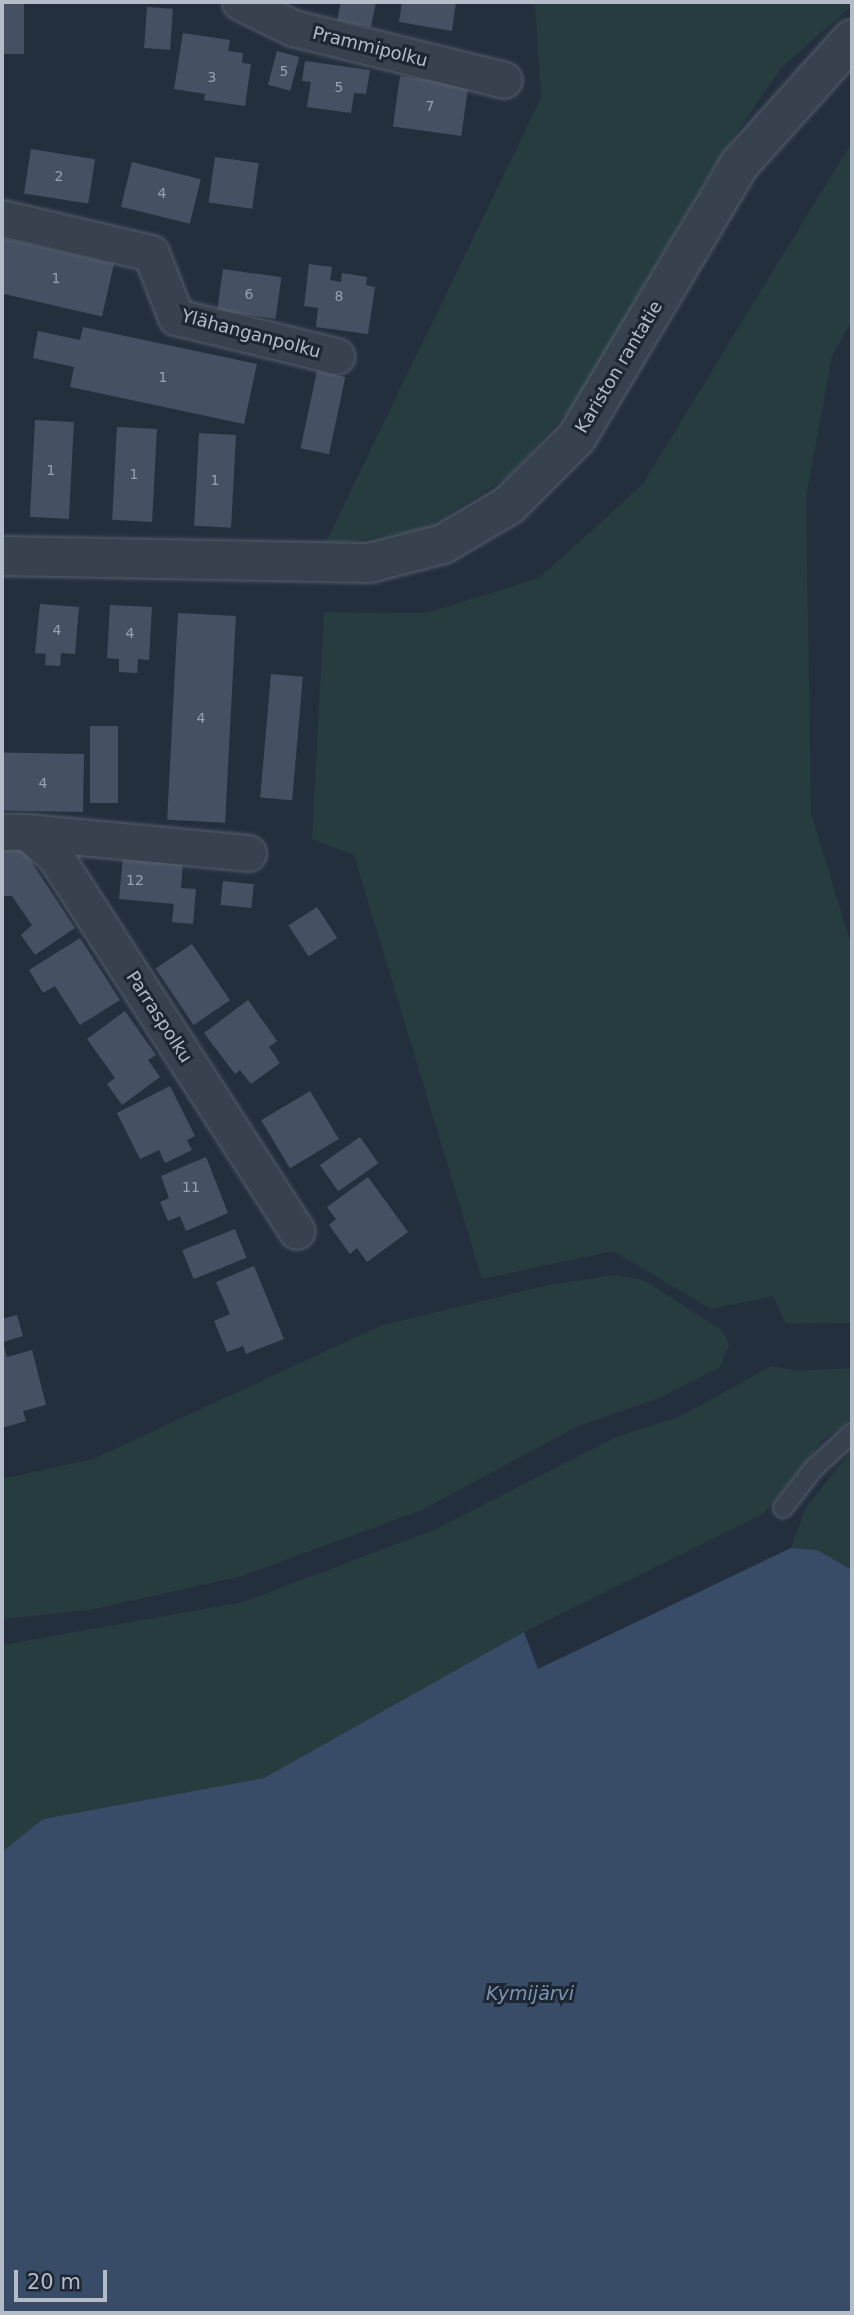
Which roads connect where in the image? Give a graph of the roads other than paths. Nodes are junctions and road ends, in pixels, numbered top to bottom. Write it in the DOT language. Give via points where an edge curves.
graph roads {
  1 [pos="240,2"];
  2 [pos="852,39"];
  3 [pos="504,80"];
  4 [pos="2,218"];
  5 [pos="336,356"];
  6 [pos="2,556"];
  7 [pos="14,832"];
  8 [pos="248,853"];
  9 [pos="297,1231"];
  10 [pos="852,1433"];
  11 [pos="782,1508"];
  1 -- 3 [label="street, Prammipolku" via="293,28"];
  2 -- 6 [label="street, Kariston rantatie" via="739,165 577,437 509,505 443,544 369,563"];
  4 -- 5 [label="street, Ylähanganpolku" via="151,253 176,317"];
  7 -- 8 [label="street"];
  7 -- 9 [label="street, Parraspolku" via="55,856"];
  10 -- 11 [label="lane" via="814,1468"];
}
